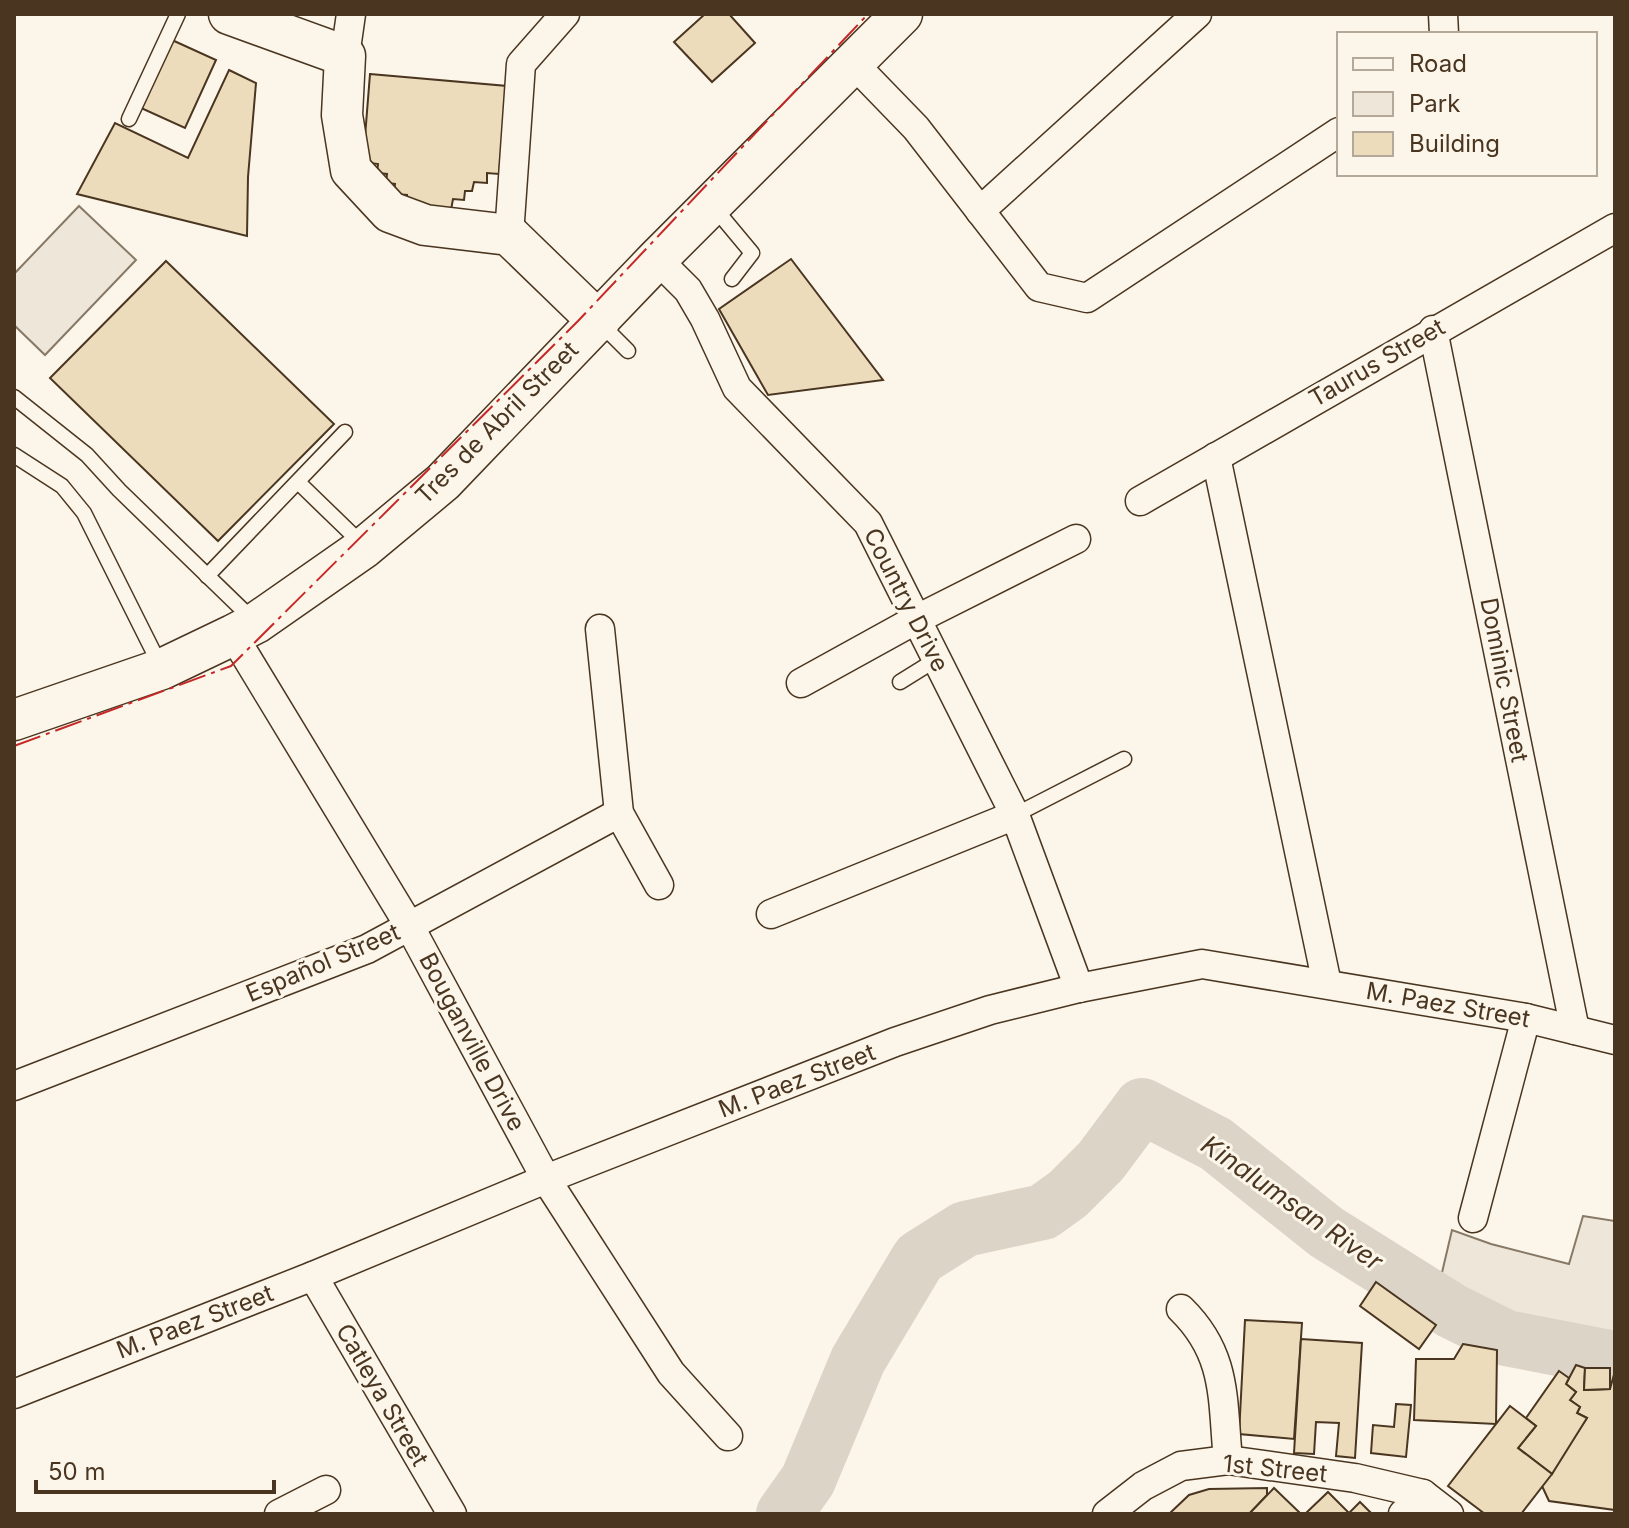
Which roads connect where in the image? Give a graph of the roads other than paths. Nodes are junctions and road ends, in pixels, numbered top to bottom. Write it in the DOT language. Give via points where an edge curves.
graph roads {
  1 [pos="178,14"];
  2 [pos="229,14"];
  3 [pos="351,14"];
  4 [pos="565,14"];
  5 [pos="902,14"];
  6 [pos="1197,14"];
  7 [pos="345,56"];
  8 [pos="854,64"];
  9 [pos="129,119"];
  10 [pos="1337,133"];
  11 [pos="712,205"];
  12 [pos="980,211"];
  13 [pos="1615,228"];
  14 [pos="509,235"];
  15 [pos="657,259"];
  16 [pos="732,279"];
  17 [pos="599,322"];
  18 [pos="1433,330"];
  19 [pos="628,351"];
  20 [pos="14,397"];
  21 [pos="345,432"];
  22 [pos="14,455"];
  23 [pos="1216,457"];
  24 [pos="298,482"];
  25 [pos="1140,501"];
  26 [pos="1076,539"];
  27 [pos="365,547"];
  28 [pos="207,576"];
  29 [pos="917,619"];
  30 [pos="244,629"];
  31 [pos="600,629"];
  32 [pos="937,659"];
  33 [pos="162,669"];
  34 [pos="900,682"];
  35 [pos="801,683"];
  36 [pos="14,720"];
  37 [pos="1124,759"];
  38 [pos="619,813"];
  39 [pos="1015,815"];
  40 [pos="659,885"];
  41 [pos="771,914"];
  42 [pos="410,927"];
  43 [pos="1327,984"];
  44 [pos="1079,988"];
  45 [pos="1526,1018"];
  46 [pos="1575,1030"];
  47 [pos="1615,1040"];
  48 [pos="14,1086"];
  49 [pos="546,1179"];
  50 [pos="1473,1218"];
  51 [pos="313,1276"];
  52 [pos="1181,1309"];
  53 [pos="14,1394"];
  54 [pos="728,1436"];
  55 [pos="1228,1460"];
  56 [pos="326,1490"];
  57 [pos="1423,1494"];
  58 [pos="279,1514"];
  59 [pos="452,1514"];
  60 [pos="1107,1514"];
  61 [pos="1403,1514"];
  62 [pos="1449,1514"];
  1 -- 9 [label="lane"];
  2 -- 7 [label="street"];
  3 -- 7 [label="street"];
  4 -- 14 [label="street" via="521,64"];
  5 -- 8 [label="street, Tres de Abril Street"];
  6 -- 12 [label="street"];
  7 -- 14 [label="street" via="342,115 351,170 390,212 425,225"];
  8 -- 11 [label="street, Tres de Abril Street"];
  8 -- 12 [label="street" via="916,128"];
  10 -- 12 [label="street" via="1087,298 1039,287"];
  11 -- 15 [label="street, Tres de Abril Street"];
  11 -- 16 [label="lane" via="752,253"];
  13 -- 18 [label="street, Taurus Street"];
  14 -- 17 [label="street"];
  15 -- 17 [label="street, Tres de Abril Street"];
  15 -- 29 [label="street, Country Drive" via="688,290 737,388 868,523"];
  17 -- 19 [label="lane"];
  17 -- 27 [label="street, Tres de Abril Street" via="443,482"];
  18 -- 23 [label="street, Taurus Street"];
  18 -- 46 [label="street, Dominic Street"];
  20 -- 28 [label="lane" via="87,455"];
  21 -- 24 [label="lane"];
  22 -- 33 [label="lane" via="62,486 84,513"];
  23 -- 25 [label="street, Taurus Street"];
  23 -- 43 [label="street"];
  24 -- 27 [label="lane"];
  24 -- 28 [label="lane"];
  26 -- 29 [label="street"];
  27 -- 30 [label="street, Tres de Abril Street"];
  28 -- 30 [label="lane"];
  29 -- 32 [label="street, Country Drive"];
  29 -- 35 [label="street"];
  30 -- 33 [label="street, Tres de Abril Street"];
  30 -- 42 [label="street, Bouganville Drive"];
  31 -- 38 [label="street"];
  32 -- 34 [label="lane"];
  32 -- 39 [label="street, Country Drive"];
  33 -- 36 [label="street, Tres de Abril Street"];
  37 -- 39 [label="lane"];
  38 -- 40 [label="street"];
  38 -- 42 [label="street, Español Street"];
  39 -- 41 [label="street"];
  39 -- 44 [label="street, Country Drive"];
  42 -- 48 [label="street, Español Street" via="367,949"];
  42 -- 49 [label="street, Bouganville Drive"];
  43 -- 44 [label="street, M. Paez Street" via="1202,964"];
  43 -- 45 [label="street, M. Paez Street"];
  44 -- 49 [label="street, M. Paez Street" via="895,1042"];
  45 -- 46 [label="street, M. Paez Street"];
  45 -- 50 [label="street"];
  46 -- 47 [label="street, M. Paez Street"];
  49 -- 51 [label="street, M. Paez Street"];
  49 -- 54 [label="street, Bouganville Drive" via="671,1373"];
  51 -- 53 [label="street, M. Paez Street"];
  51 -- 59 [label="street, Catleya Street"];
  52 -- 55 [label="street" via="1214,1353"];
  55 -- 57 [label="street, 1st Street" via="1355,1478"];
  55 -- 60 [label="street, 1st Street" via="1181,1466"];
  56 -- 58 [label="street"];
  57 -- 61 [label="street"];
  57 -- 62 [label="street, 1st Street"];
}
